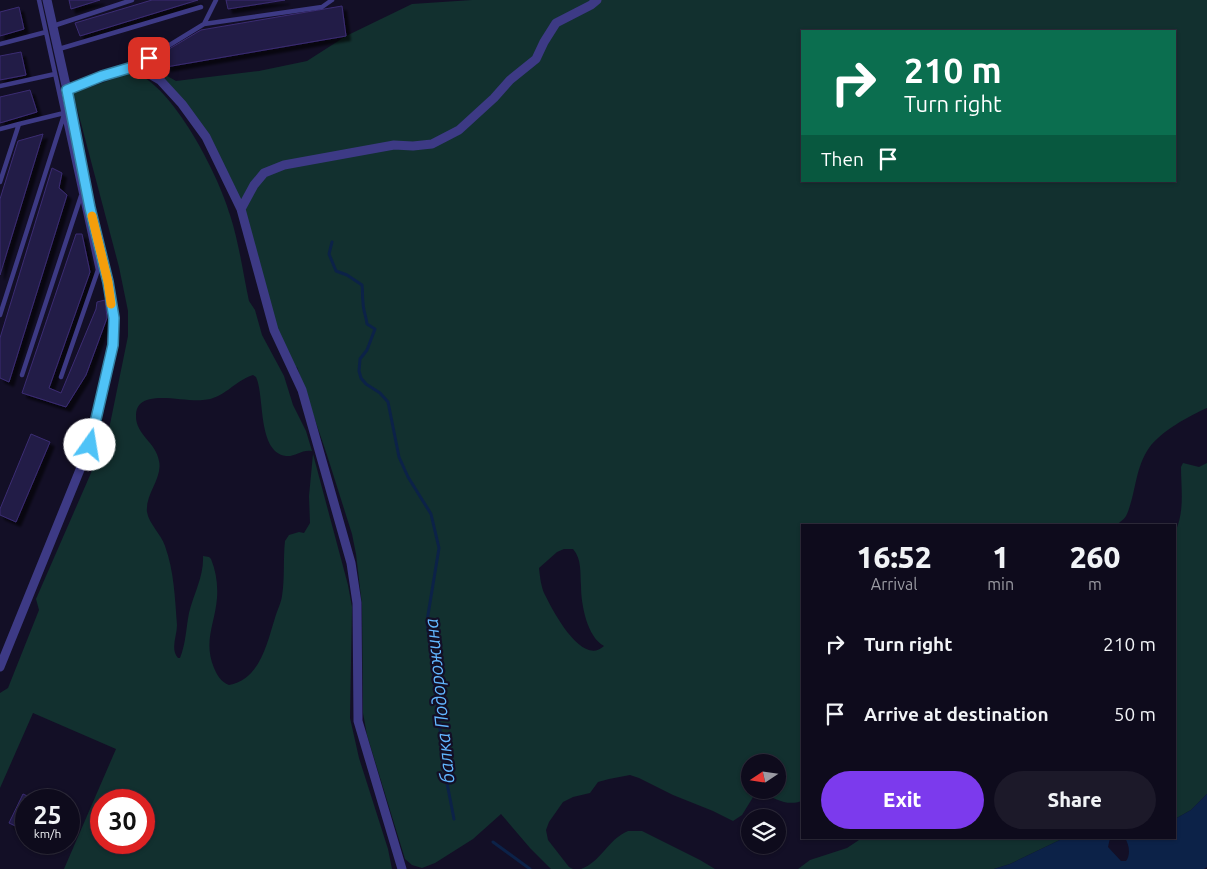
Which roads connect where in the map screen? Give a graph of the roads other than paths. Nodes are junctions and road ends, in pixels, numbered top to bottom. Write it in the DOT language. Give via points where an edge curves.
graph roads {
  1 [pos="39,0"];
  2 [pos="47,0"];
  3 [pos="132,0"];
  4 [pos="216,0"];
  5 [pos="332,0"];
  6 [pos="597,0"];
  7 [pos="201,7"];
  8 [pos="204,24"];
  9 [pos="50,29"];
  10 [pos="0,44"];
  11 [pos="59,49"];
  12 [pos="136,66"];
  13 [pos="55,74"];
  14 [pos="0,86"];
  15 [pos="67,90"];
  16 [pos="64,114"];
  17 [pos="19,124"];
  18 [pos="0,128"];
  19 [pos="0,182"];
  20 [pos="82,194"];
  21 [pos="241,209"];
  22 [pos="0,315"];
  23 [pos="22,375"];
  24 [pos="61,377"];
  25 [pos="0,667"];
  26 [pos="402,869"];
  1 -- 9 [label="lane"];
  2 -- 9 [label="street"];
  3 -- 9 [label="lane"];
  4 -- 8 [label="lane"];
  5 -- 8 [label="lane" via="322,8"];
  6 -- 21 [label="street" via="556,23 536,59 459,130 432,144 394,145 284,165 264,173"];
  7 -- 11 [label="lane"];
  8 -- 12 [label="lane"];
  9 -- 10 [label="lane"];
  9 -- 11 [label="street"];
  9 -- 13 [label="lane"];
  11 -- 15 [label="street"];
  12 -- 15 [label="street"];
  12 -- 21 [label="street" via="160,80 182,104 206,138"];
  13 -- 14 [label="lane"];
  13 -- 16 [label="lane"];
  15 -- 25 [label="street" via="108,282 114,318 113,345 90,445"];
  16 -- 17 [label="lane"];
  16 -- 20 [label="lane"];
  16 -- 22 [label="lane"];
  17 -- 18 [label="lane"];
  17 -- 19 [label="lane"];
  20 -- 23 [label="lane"];
  20 -- 24 [label="lane" via="98,270"];
  21 -- 26 [label="street" via="274,330 302,390 351,563 357,603 358,721"];
}
